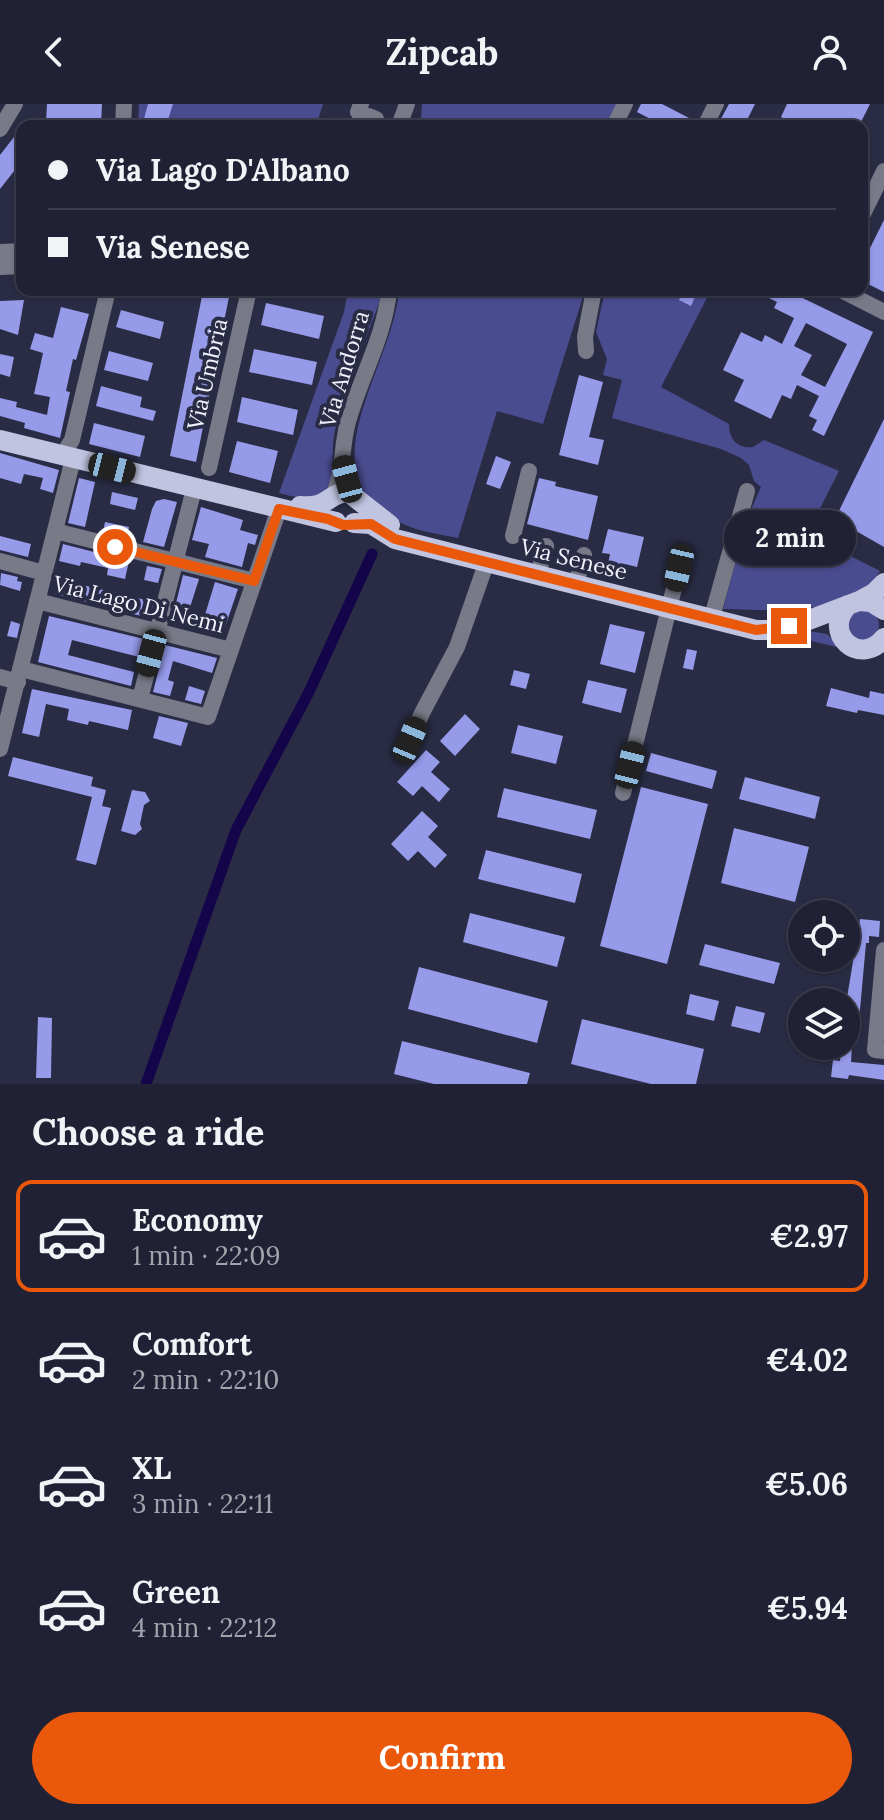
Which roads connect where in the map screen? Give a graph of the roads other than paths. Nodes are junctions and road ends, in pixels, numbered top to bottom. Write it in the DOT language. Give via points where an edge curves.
graph roads {
  1 [pos="15,104"];
  2 [pos="361,104"];
  3 [pos="379,116"];
  4 [pos="0,129"];
  5 [pos="884,171"];
  6 [pos="868,204"];
  7 [pos="107,296"];
  8 [pos="248,296"];
  9 [pos="388,296"];
  10 [pos="593,296"];
  11 [pos="853,296"];
  12 [pos="884,312"];
  13 [pos="586,351"];
  14 [pos="0,440"];
  15 [pos="68,457"];
  16 [pos="343,462"];
  17 [pos="209,468"];
  18 [pos="529,471"];
  19 [pos="194,489"];
  20 [pos="747,491"];
  21 [pos="332,498"];
  22 [pos="358,498"];
  23 [pos="255,502"];
  24 [pos="279,509"];
  25 [pos="345,522"];
  26 [pos="55,531"];
  27 [pos="513,536"];
  28 [pos="429,546"];
  29 [pos="546,546"];
  30 [pos="584,555"];
  31 [pos="0,561"];
  32 [pos="487,561"];
  33 [pos="175,562"];
  34 [pos="679,568"];
  35 [pos="44,573"];
  36 [pos="538,574"];
  37 [pos="254,581"];
  38 [pos="884,583"];
  39 [pos="576,584"];
  40 [pos="37,601"];
  41 [pos="854,603"];
  42 [pos="670,608"];
  43 [pos="714,610"];
  44 [pos="883,610"];
  45 [pos="801,623"];
  46 [pos="157,630"];
  47 [pos="843,639"];
  48 [pos="881,643"];
  49 [pos="231,650"];
  50 [pos="19,676"];
  51 [pos="0,677"];
  52 [pos="140,699"];
  53 [pos="410,740"];
  54 [pos="0,749"];
  55 [pos="623,793"];
  56 [pos="884,950"];
  57 [pos="884,1051"];
  1 -- 4 [label="street"];
  2 -- 3 [label="street" via="358,112"];
  5 -- 6 [label="street"];
  7 -- 15 [label="street"];
  8 -- 17 [label="street, Via Umbria"];
  9 -- 16 [label="street, Via Andorra" via="346,426"];
  10 -- 13 [label="street"];
  11 -- 12 [label="street"];
  14 -- 15 [label="main road, Via Senese"];
  15 -- 19 [label="main road, Via Senese"];
  15 -- 26 [label="street"];
  16 -- 21 [label="street, Via Andorra"];
  16 -- 22 [label="street, Via Andorra"];
  18 -- 27 [label="street"];
  19 -- 23 [label="main road, Via Senese"];
  19 -- 33 [label="street"];
  20 -- 43 [label="street"];
  21 -- 22 [label="main road, Via Senese" via="343,491"];
  21 -- 23 [label="main road, Via Senese" via="310,507"];
  21 -- 25 [label="main road" via="329,511"];
  22 -- 25 [label="main road" via="361,514"];
  22 -- 28 [label="main road, Via Senese" via="381,519"];
  23 -- 24 [label="main road, Via Senese"];
  24 -- 25 [label="main road, Via Senese"];
  24 -- 37 [label="street"];
  25 -- 28 [label="main road, Via Senese" via="371,524 395,539"];
  26 -- 33 [label="street"];
  26 -- 35 [label="street"];
  28 -- 32 [label="main road, Via Senese"];
  29 -- 36 [label="street"];
  30 -- 39 [label="street"];
  31 -- 35 [label="street"];
  32 -- 36 [label="main road, Via Senese"];
  32 -- 53 [label="street" via="457,647"];
  33 -- 37 [label="street"];
  33 -- 46 [label="street"];
  34 -- 42 [label="street"];
  35 -- 40 [label="street"];
  36 -- 39 [label="main road, Via Senese"];
  37 -- 49 [label="street"];
  38 -- 41 [label="main road, Via Senese"];
  39 -- 42 [label="main road, Via Senese"];
  40 -- 46 [label="street, Via Lago Di Nemi"];
  40 -- 50 [label="street"];
  41 -- 44 [label="main road" via="871,602"];
  41 -- 45 [label="main road, Via Senese"];
  41 -- 47 [label="main road" via="838,621"];
  42 -- 45 [label="main road, Via Senese" via="756,630"];
  42 -- 55 [label="street"];
  45 -- 47 [label="main road, Via Senese" via="826,627"];
  46 -- 49 [label="street, Via Lago Di Nemi"];
  46 -- 52 [label="street"];
  47 -- 48 [label="main road, Via Senese" via="858,649"];
  49 -- 52 [label="street" via="208,717"];
  50 -- 51 [label="street"];
  50 -- 52 [label="street"];
  50 -- 54 [label="street"];
  56 -- 57 [label="street" via="875,1050"];
}
